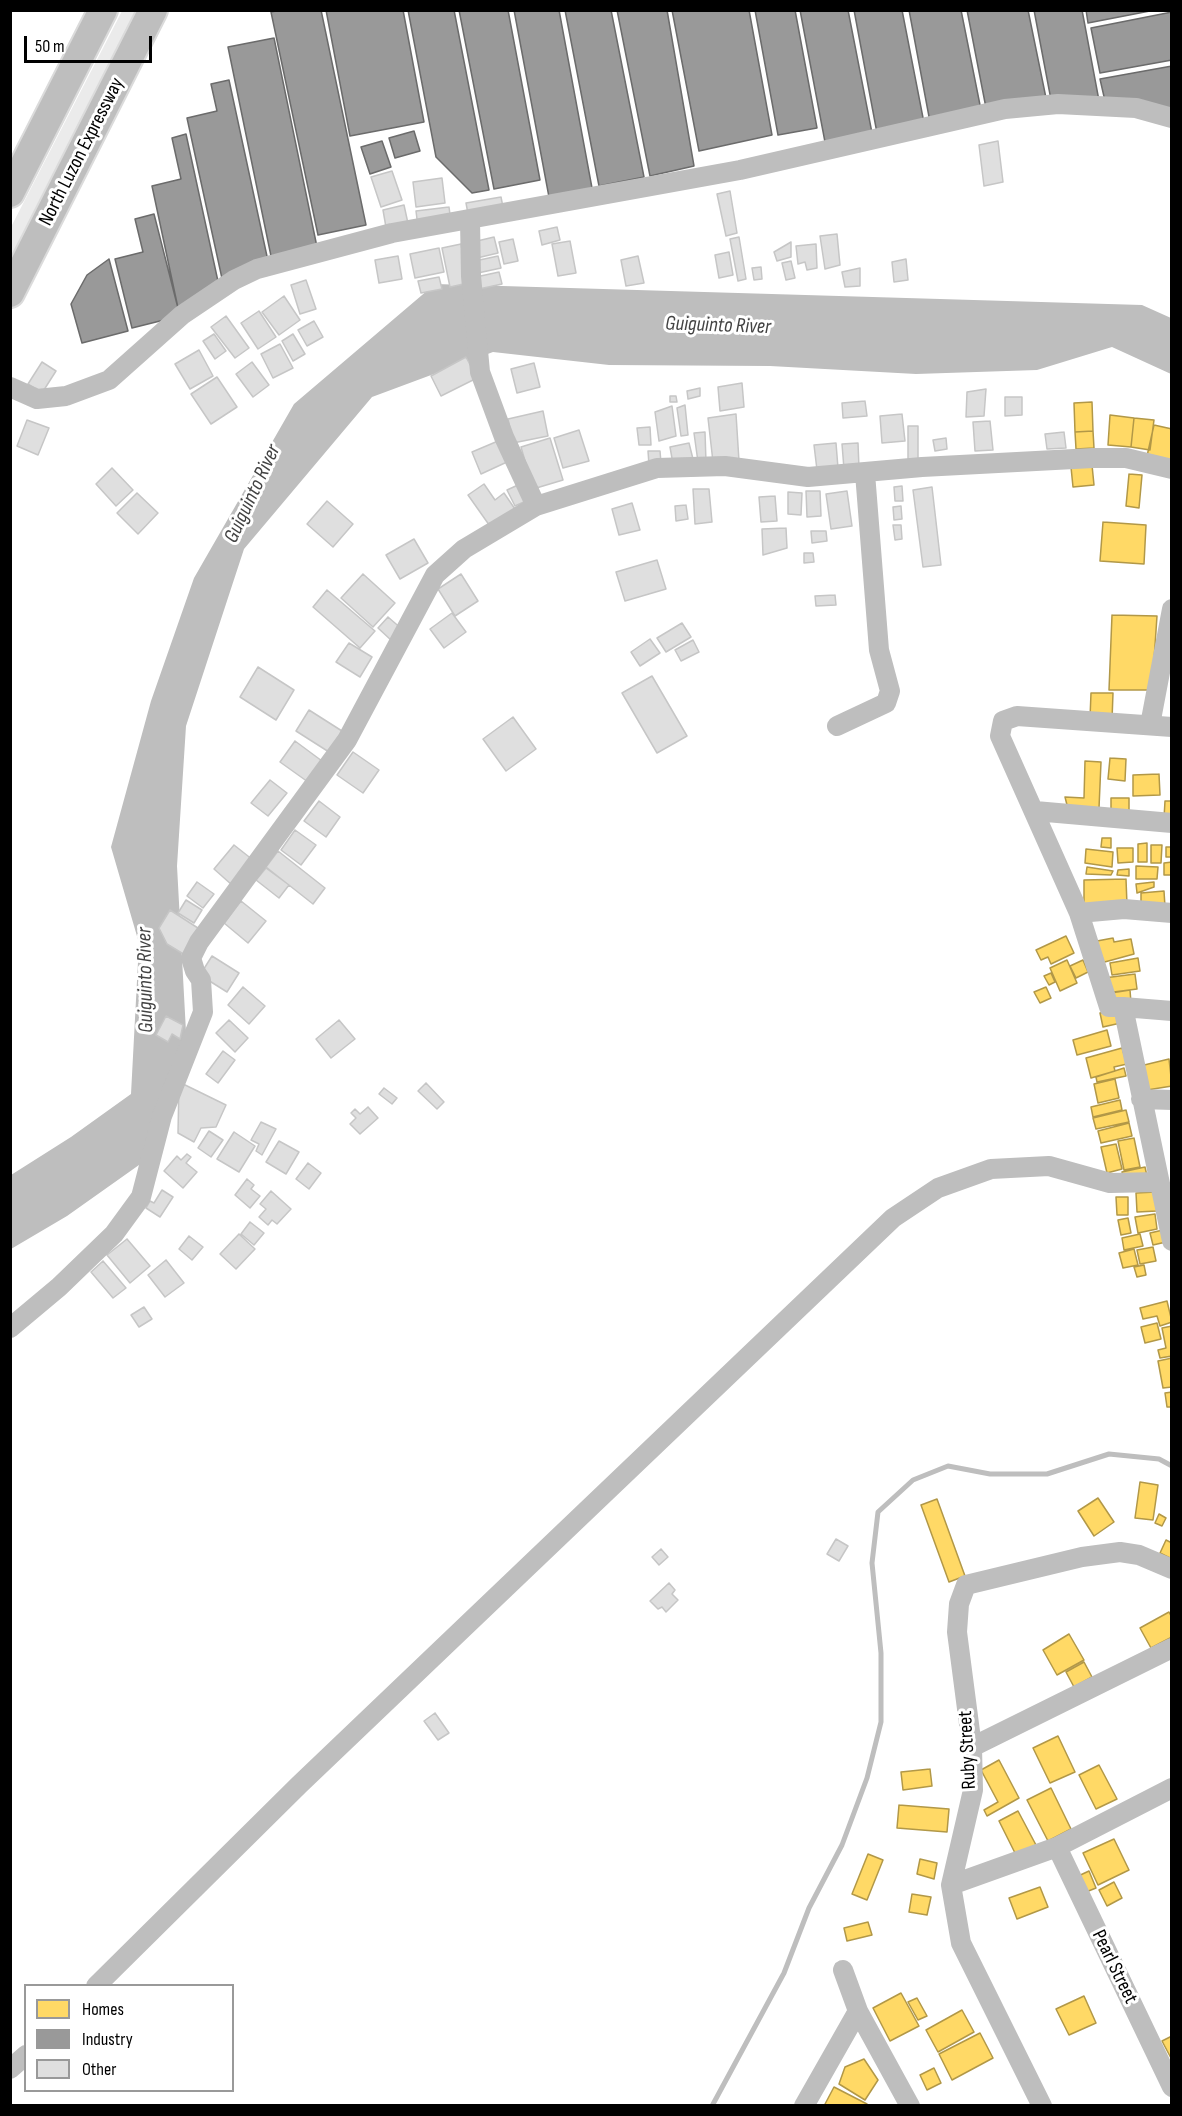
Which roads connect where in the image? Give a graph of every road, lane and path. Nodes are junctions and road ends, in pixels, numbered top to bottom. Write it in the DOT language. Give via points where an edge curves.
graph roads {
  1 [pos="104,10"];
  2 [pos="153,10"];
  3 [pos="1172,118"];
  4 [pos="10,193"];
  5 [pos="470,220"];
  6 [pos="10,292"];
  7 [pos="14,389"];
  8 [pos="1172,469"];
  9 [pos="865,473"];
  10 [pos="536,506"];
  11 [pos="1172,609"];
  12 [pos="1150,725"];
  13 [pos="837,726"];
  14 [pos="1172,727"];
  15 [pos="1035,811"];
  16 [pos="1172,823"];
  17 [pos="1079,913"];
  18 [pos="1172,913"];
  19 [pos="1124,1007"];
  20 [pos="1172,1011"];
  21 [pos="1141,1099"];
  22 [pos="1172,1100"];
  23 [pos="1158,1182"];
  24 [pos="1172,1241"];
  25 [pos="10,1328"];
  26 [pos="1172,1569"];
  27 [pos="1172,1648"];
  28 [pos="972,1747"];
  29 [pos="1171,1788"];
  30 [pos="1057,1847"];
  31 [pos="951,1886"];
  32 [pos="843,1970"];
  33 [pos="98,1984"];
  34 [pos="858,2011"];
  35 [pos="24,2057"];
  36 [pos="10,2069"];
  37 [pos="1172,2087"];
  38 [pos="804,2106"];
  39 [pos="910,2106"];
  40 [pos="1042,2106"];
  1 -- 4 [label="highway"];
  2 -- 6 [label="highway, North Luzon Expressway"];
  3 -- 5 [label="street" via="1136,108 1058,104 1005,109 740,170"];
  5 -- 7 [label="street" via="392,233 257,269 182,315 110,380 66,396 37,399"];
  5 -- 10 [label="street" via="480,372"];
  8 -- 9 [label="street" via="1126,458 1093,458 922,466"];
  9 -- 10 [label="street" via="808,477 725,466 657,468"];
  9 -- 13 [label="street" via="879,650 890,691 886,702"];
  10 -- 25 [label="street" via="464,549 435,575 347,740 199,942 191,958 201,980 203,1012 162,1116 141,1197 114,1234"];
  11 -- 12 [label="street"];
  12 -- 14 [label="street"];
  12 -- 15 [label="street" via="1017,716 1003,721 1000,736"];
  15 -- 16 [label="street"];
  15 -- 17 [label="street"];
  17 -- 18 [label="street" via="1124,909"];
  17 -- 19 [label="street" via="1109,1007"];
  19 -- 20 [label="street"];
  19 -- 21 [label="street"];
  21 -- 22 [label="street"];
  21 -- 23 [label="street"];
  23 -- 24 [label="street"];
  23 -- 33 [label="street" via="1110,1183 1049,1166 991,1169 938,1188 893,1218 299,1785"];
  26 -- 28 [label="street, Ruby Street" via="1120,1552 1082,1557 966,1585 959,1604 957,1632"];
  27 -- 28 [label="street"];
  28 -- 31 [label="street, Ruby Street" via="973,1790"];
  29 -- 30 [label="street"];
  30 -- 31 [label="street"];
  30 -- 37 [label="street, Pearl Street"];
  31 -- 40 [label="street, Ruby Street" via="961,1943"];
  32 -- 34 [label="street"];
  34 -- 38 [label="street"];
  34 -- 39 [label="street"];
  35 -- 36 [label="street"];
}
